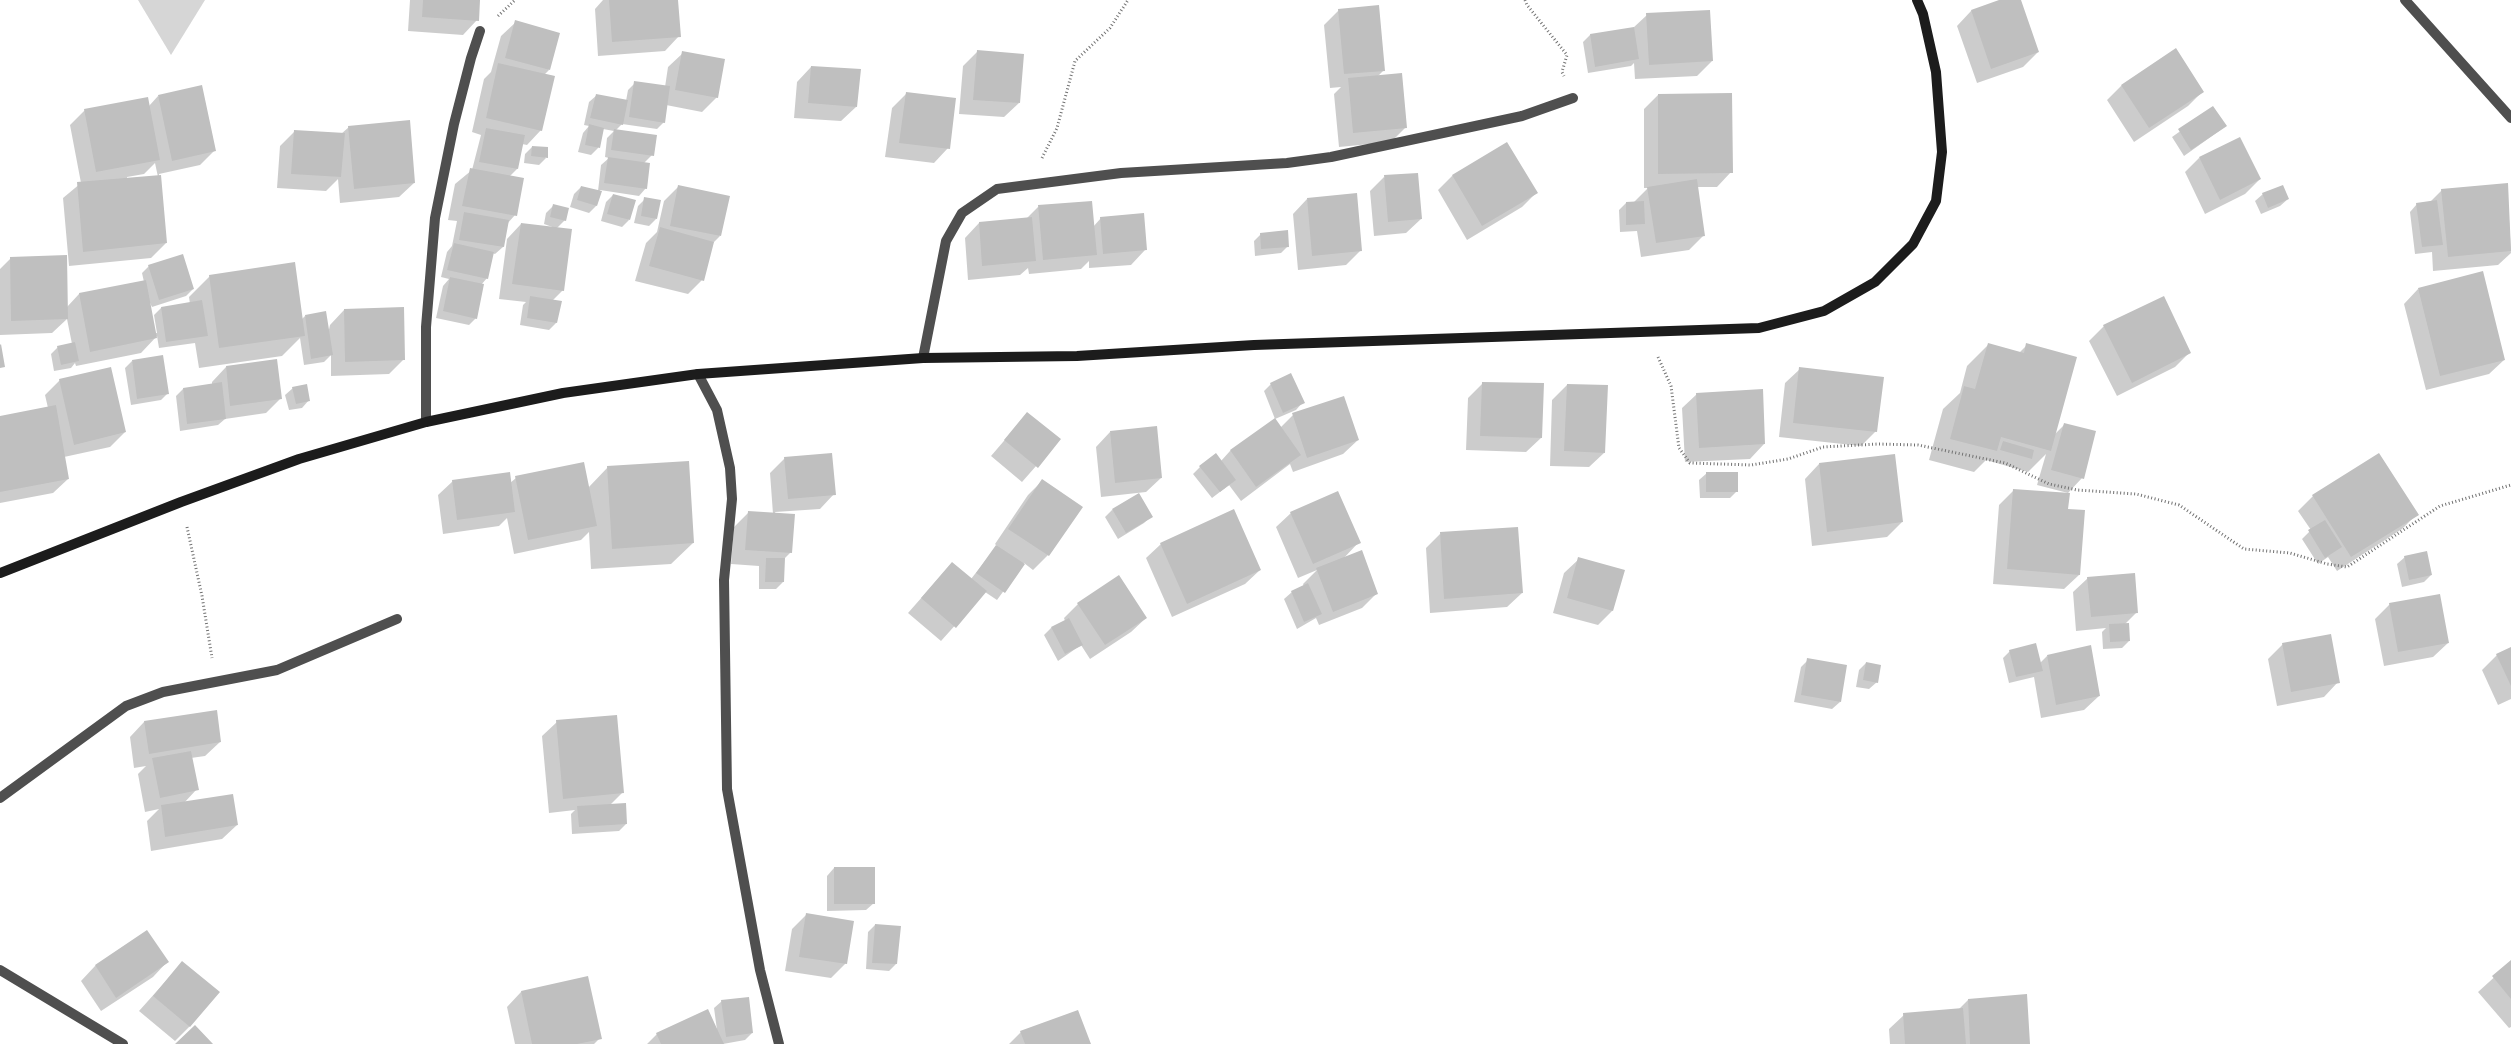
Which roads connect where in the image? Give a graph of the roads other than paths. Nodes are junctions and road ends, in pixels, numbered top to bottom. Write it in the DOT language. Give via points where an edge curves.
graph roads {
  1 [pos="1917,0"];
  2 [pos="2405,0"];
  3 [pos="480,31"];
  4 [pos="1573,98"];
  5 [pos="2511,118"];
  6 [pos="922,358"];
  7 [pos="698,374"];
  8 [pos="426,422"];
  9 [pos="0,573"];
  10 [pos="397,619"];
  11 [pos="0,798"];
  12 [pos="0,970"];
  13 [pos="123,1044"];
  14 [pos="779,1044"];
  1 -- 6 [label="main road" via="1936,72 1942,152 1936,201 1913,244 1875,282 1824,311 1759,328 1254,345 1077,356"];
  2 -- 5 [label="street"];
  3 -- 8 [label="street" via="454,124 435,218 426,327"];
  4 -- 6 [label="street" via="1522,116 1331,157 1287,163 1120,173 996,190 962,212 946,241"];
  6 -- 7 [label="main road"];
  7 -- 8 [label="main road" via="563,393"];
  7 -- 14 [label="street" via="717,410 730,468 732,499 724,580 727,789 760,970"];
  8 -- 9 [label="main road" via="299,459"];
  10 -- 11 [label="street" via="277,670 163,692 126,706"];
  12 -- 13 [label="street"];
}
